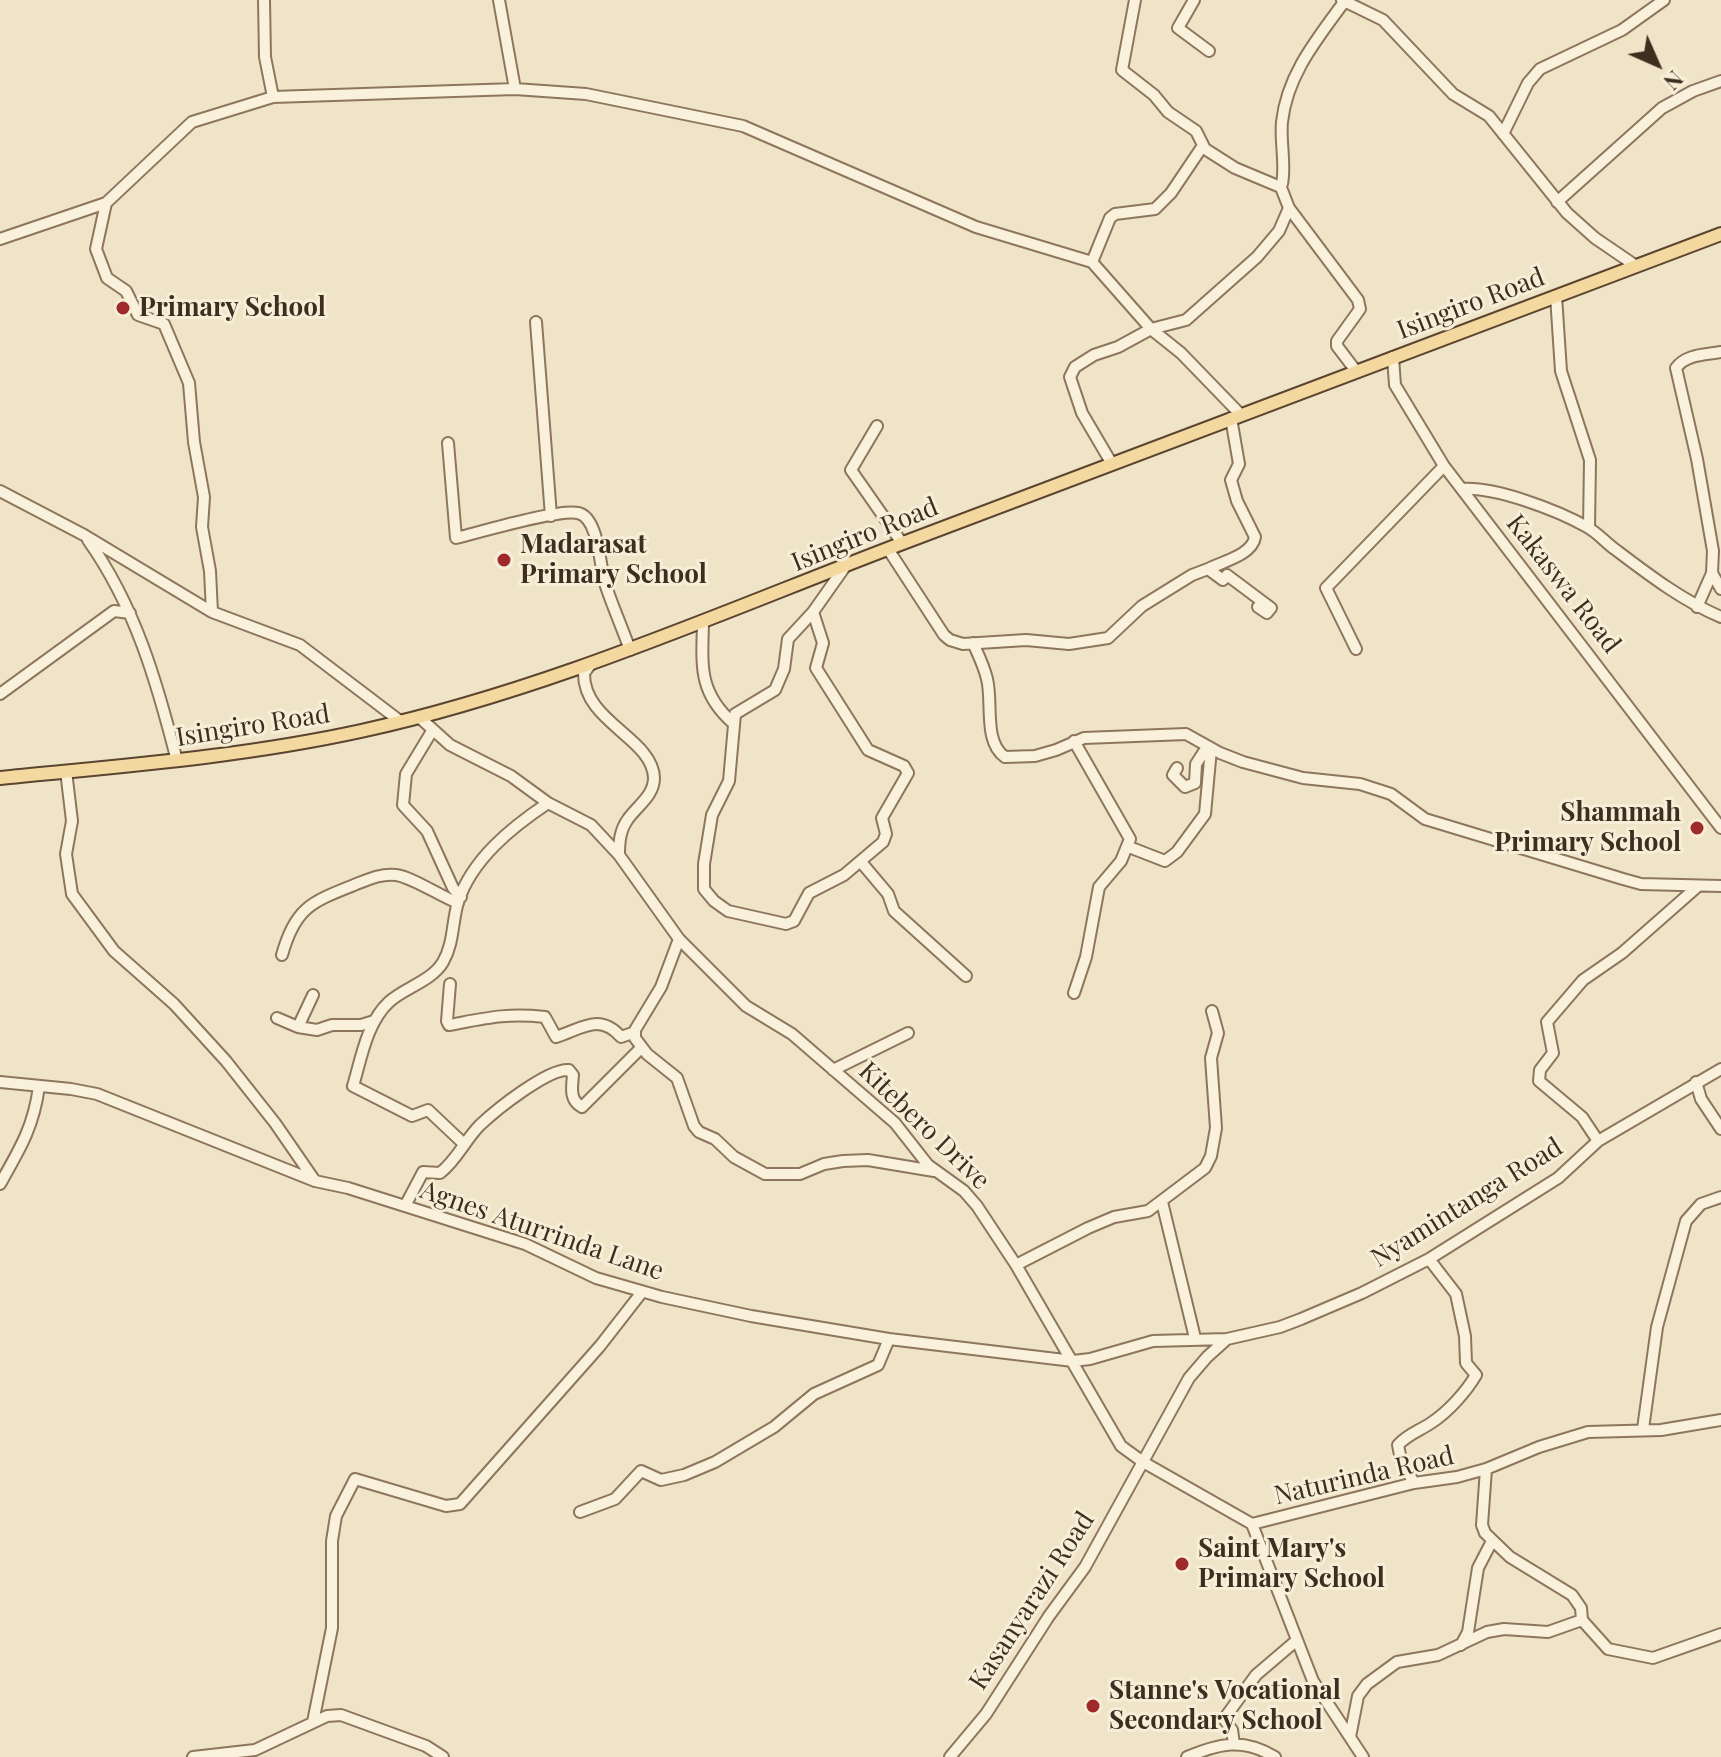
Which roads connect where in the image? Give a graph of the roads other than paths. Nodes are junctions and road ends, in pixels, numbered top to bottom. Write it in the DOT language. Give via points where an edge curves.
graph roads {
  1 [pos="264,0"];
  2 [pos="499,0"];
  3 [pos="1135,0"];
  4 [pos="1194,0"];
  5 [pos="1664,0"];
  6 [pos="1343,1"];
  7 [pos="1209,51"];
  8 [pos="1721,81"];
  9 [pos="515,89"];
  10 [pos="273,97"];
  11 [pos="1503,134"];
  12 [pos="1204,147"];
  13 [pos="1280,185"];
  14 [pos="1557,202"];
  15 [pos="106,203"];
  16 [pos="1289,208"];
  17 [pos="1721,234"];
  18 [pos="0,239"];
  19 [pos="1092,262"];
  20 [pos="1636,266"];
  21 [pos="1556,296"];
  22 [pos="536,322"];
  23 [pos="1151,329"];
  24 [pos="1721,352"];
  25 [pos="1393,357"];
  26 [pos="1356,371"];
  27 [pos="1236,417"];
  28 [pos="877,426"];
  29 [pos="448,443"];
  30 [pos="1112,464"];
  31 [pos="1444,466"];
  32 [pos="1463,489"];
  33 [pos="0,491"];
  34 [pos="551,516"];
  35 [pos="1589,528"];
  36 [pos="84,535"];
  37 [pos="1716,536"];
  38 [pos="902,543"];
  39 [pos="888,549"];
  40 [pos="844,568"];
  41 [pos="1208,569"];
  42 [pos="1712,573"];
  43 [pos="1721,589"];
  44 [pos="1258,607"];
  45 [pos="1697,607"];
  46 [pos="212,612"];
  47 [pos="813,612"];
  48 [pos="130,613"];
  49 [pos="1721,617"];
  50 [pos="703,623"];
  51 [pos="973,643"];
  52 [pos="1356,649"];
  53 [pos="630,650"];
  54 [pos="591,664"];
  55 [pos="0,694"];
  56 [pos="419,717"];
  57 [pos="400,721"];
  58 [pos="733,723"];
  59 [pos="432,731"];
  60 [pos="1074,741"];
  61 [pos="1209,748"];
  62 [pos="177,761"];
  63 [pos="1177,768"];
  64 [pos="66,771"];
  65 [pos="0,778"];
  66 [pos="548,803"];
  67 [pos="1721,828"];
  68 [pos="1129,847"];
  69 [pos="619,855"];
  70 [pos="861,862"];
  71 [pos="1721,886"];
  72 [pos="1697,887"];
  73 [pos="460,900"];
  74 [pos="679,939"];
  75 [pos="282,955"];
  76 [pos="966,976"];
  77 [pos="450,984"];
  78 [pos="1074,993"];
  79 [pos="313,995"];
  80 [pos="1212,1011"];
  81 [pos="277,1018"];
  82 [pos="374,1021"];
  83 [pos="298,1027"];
  84 [pos="635,1032"];
  85 [pos="908,1033"];
  86 [pos="641,1048"];
  87 [pos="1721,1069"];
  88 [pos="833,1070"];
  89 [pos="0,1082"];
  90 [pos="1696,1082"];
  91 [pos="39,1086"];
  92 [pos="1721,1129"];
  93 [pos="1598,1141"];
  94 [pos="464,1144"];
  95 [pos="936,1171"];
  96 [pos="315,1181"];
  97 [pos="0,1184"];
  98 [pos="1721,1197"];
  99 [pos="1162,1202"];
  100 [pos="405,1206"];
  101 [pos="1429,1259"];
  102 [pos="1016,1265"];
  103 [pos="642,1292"];
  104 [pos="1195,1338"];
  105 [pos="889,1339"];
  106 [pos="1227,1339"];
  107 [pos="1073,1361"];
  108 [pos="1721,1420"];
  109 [pos="1643,1429"];
  110 [pos="1143,1462"];
  111 [pos="1486,1469"];
  112 [pos="1414,1483"];
  113 [pos="580,1512"];
  114 [pos="1252,1524"];
  115 [pos="1492,1541"];
  116 [pos="1582,1620"];
  117 [pos="1721,1634"];
  118 [pos="1297,1640"];
  119 [pos="1460,1647"];
  120 [pos="313,1722"];
  121 [pos="1350,1737"];
  122 [pos="1234,1744"];
  123 [pos="254,1754"];
  124 [pos="193,1757"];
  125 [pos="443,1757"];
  126 [pos="950,1757"];
  127 [pos="1187,1757"];
  128 [pos="1275,1757"];
  129 [pos="1363,1757"];
  1 -- 10 [label="street" via="265,57"];
  2 -- 9 [label="street"];
  3 -- 12 [label="street" via="1122,70 1196,131"];
  4 -- 7 [label="street" via="1178,28"];
  5 -- 11 [label="street" via="1609,38 1540,69"];
  6 -- 11 [label="street" via="1383,20 1453,94 1489,116"];
  6 -- 13 [label="street" via="1288,91"];
  8 -- 14 [label="street" via="1662,108"];
  9 -- 10 [label="street"];
  9 -- 19 [label="street" via="586,94 743,126 976,227"];
  10 -- 15 [label="street" via="192,122"];
  11 -- 14 [label="street"];
  12 -- 13 [label="street" via="1235,168"];
  12 -- 19 [label="street" via="1155,209 1110,218"];
  13 -- 16 [label="street"];
  14 -- 20 [label="street" via="1595,238"];
  15 -- 18 [label="street"];
  15 -- 46 [label="street" via="96,249 107,278 126,291 138,315 164,324 189,383"];
  16 -- 23 [label="street" via="1279,231 1232,281 1186,320"];
  16 -- 26 [label="street" via="1360,306 1337,341"];
  17 -- 20 [label="main road, Isingiro Road"];
  19 -- 23 [label="street"];
  20 -- 21 [label="main road, Isingiro Road"];
  21 -- 25 [label="main road, Isingiro Road"];
  21 -- 35 [label="street" via="1561,371 1590,460"];
  22 -- 34 [label="street"];
  23 -- 27 [label="street" via="1181,353"];
  23 -- 30 [label="street" via="1071,371 1082,413"];
  24 -- 37 [label="street" via="1692,357 1676,368"];
  25 -- 26 [label="main road, Isingiro Road"];
  25 -- 31 [label="street, Kakaswa Road" via="1395,385"];
  26 -- 27 [label="main road, Isingiro Road"];
  27 -- 30 [label="main road, Isingiro Road"];
  27 -- 41 [label="street" via="1239,464 1231,480 1255,543"];
  28 -- 38 [label="street" via="851,470"];
  29 -- 34 [label="street" via="456,538"];
  30 -- 38 [label="main road, Isingiro Road"];
  31 -- 32 [label="street, Kakaswa Road"];
  31 -- 52 [label="street" via="1326,588"];
  32 -- 35 [label="street" via="1490,490"];
  32 -- 67 [label="street, Kakaswa Road"];
  33 -- 36 [label="street"];
  34 -- 53 [label="street" via="579,513 587,518"];
  35 -- 45 [label="street"];
  36 -- 46 [label="street"];
  36 -- 48 [label="street"];
  37 -- 42 [label="street"];
  38 -- 39 [label="main road, Isingiro Road"];
  39 -- 40 [label="main road, Isingiro Road"];
  39 -- 51 [label="street" via="944,635 956,643"];
  40 -- 47 [label="street"];
  40 -- 50 [label="main road, Isingiro Road"];
  41 -- 44 [label="street" via="1223,580 1227,575 1271,608 1267,613"];
  41 -- 51 [label="street" via="1142,606 1108,638 1069,644"];
  42 -- 43 [label="street"];
  42 -- 45 [label="street"];
  45 -- 49 [label="street"];
  46 -- 57 [label="street" via="300,645"];
  47 -- 58 [label="street" via="788,639 775,690 738,711"];
  47 -- 70 [label="street" via="823,643 818,675 868,750 904,766 908,773 882,818 883,842"];
  48 -- 55 [label="street" via="114,611"];
  48 -- 62 [label="street"];
  50 -- 53 [label="main road, Isingiro Road"];
  50 -- 58 [label="street" via="701,667 708,692"];
  51 -- 60 [label="street" via="986,676 1000,754 1011,759 1035,756"];
  53 -- 54 [label="main road, Isingiro Road"];
  54 -- 56 [label="main road, Isingiro Road"];
  54 -- 69 [label="street" via="584,673 587,696 645,756 654,778 652,790 624,826"];
  56 -- 57 [label="main road, Isingiro Road"];
  56 -- 59 [label="street, Kitebero Drive"];
  57 -- 62 [label="main road, Isingiro Road"];
  58 -- 70 [label="street" via="729,781 712,815 704,864 709,895 728,911 786,924 794,921 809,893"];
  59 -- 66 [label="street, Kitebero Drive" via="525,784"];
  59 -- 73 [label="street" via="406,774 403,805 427,831"];
  60 -- 61 [label="street" via="1186,734"];
  60 -- 68 [label="street" via="1128,834"];
  61 -- 63 [label="street" via="1196,764 1195,783 1185,787 1173,775"];
  61 -- 68 [label="street" via="1205,814 1177,852 1165,861"];
  61 -- 72 [label="street" via="1280,773 1366,786 1398,798 1425,819 1623,879"];
  62 -- 64 [label="main road, Isingiro Road"];
  64 -- 65 [label="main road, Isingiro Road"];
  64 -- 96 [label="street" via="72,821 66,854 72,894 114,951 174,1004 226,1061"];
  66 -- 69 [label="street, Kitebero Drive" via="591,825"];
  66 -- 73 [label="street" via="494,846 472,872"];
  68 -- 78 [label="street" via="1099,887"];
  69 -- 74 [label="street, Kitebero Drive"];
  70 -- 76 [label="street" via="888,894 894,911"];
  71 -- 72 [label="street"];
  72 -- 93 [label="street" via="1583,980 1547,1022 1553,1053 1540,1070 1539,1081 1582,1117"];
  73 -- 75 [label="street" via="385,874 308,906 296,920"];
  73 -- 82 [label="street" via="443,964 390,1001"];
  74 -- 84 [label="street" via="661,987"];
  74 -- 88 [label="street, Kitebero Drive" via="746,1006 782,1027"];
  77 -- 84 [label="street" via="449,1025 516,1014 545,1017 556,1037 596,1023 608,1024 621,1037"];
  79 -- 83 [label="street"];
  80 -- 99 [label="street" via="1218,1033 1211,1049 1216,1128 1211,1156 1205,1168"];
  81 -- 83 [label="street"];
  82 -- 83 [label="street" via="317,1030"];
  82 -- 94 [label="street" via="355,1090 412,1116 428,1110"];
  84 -- 86 [label="street"];
  85 -- 88 [label="street"];
  86 -- 94 [label="street" via="582,1107 572,1096 573,1075 559,1069 480,1125"];
  86 -- 95 [label="street" via="677,1078 699,1132 757,1171 800,1174 833,1162 868,1160"];
  87 -- 90 [label="street, Nyamintanga Road"];
  88 -- 95 [label="street, Kitebero Drive" via="895,1123"];
  89 -- 91 [label="street, Agnes Aturrinda Lane"];
  90 -- 92 [label="street"];
  90 -- 93 [label="street, Nyamintanga Road"];
  91 -- 96 [label="street, Agnes Aturrinda Lane" via="97,1094"];
  91 -- 97 [label="street" via="29,1132"];
  93 -- 101 [label="street, Nyamintanga Road" via="1558,1178"];
  94 -- 100 [label="street" via="440,1173 423,1172"];
  95 -- 102 [label="street, Kitebero Drive" via="977,1206"];
  96 -- 100 [label="street, Agnes Aturrinda Lane"];
  98 -- 109 [label="street" via="1701,1204 1686,1221 1657,1327"];
  99 -- 102 [label="street" via="1088,1228"];
  99 -- 104 [label="street"];
  100 -- 103 [label="street, Agnes Aturrinda Lane" via="525,1244 596,1278"];
  101 -- 106 [label="street, Nyamintanga Road" via="1301,1319"];
  101 -- 112 [label="street" via="1456,1294 1466,1363 1476,1375 1448,1409 1398,1445"];
  102 -- 107 [label="street, Kitebero Drive"];
  103 -- 105 [label="street, Agnes Aturrinda Lane"];
  103 -- 120 [label="street" via="460,1504 446,1506 355,1479 336,1516 332,1628"];
  104 -- 106 [label="street, Agnes Aturrinda Lane"];
  104 -- 107 [label="street, Agnes Aturrinda Lane" via="1153,1341"];
  105 -- 107 [label="street, Agnes Aturrinda Lane"];
  105 -- 113 [label="street" via="878,1365 814,1394 774,1427 715,1462 661,1480 641,1471 615,1499"];
  106 -- 110 [label="street" via="1189,1378"];
  107 -- 110 [label="street, Kitebero Drive" via="1121,1446"];
  108 -- 109 [label="street, Naturinda Road"];
  109 -- 111 [label="street, Naturinda Road" via="1588,1432"];
  110 -- 114 [label="street, Kitebero Drive"];
  110 -- 126 [label="street, Kasanyarazi Road" via="1085,1567 986,1714"];
  111 -- 112 [label="street, Naturinda Road"];
  111 -- 115 [label="street" via="1482,1525"];
  112 -- 114 [label="street, Naturinda Road"];
  114 -- 118 [label="street"];
  115 -- 116 [label="street" via="1572,1595"];
  115 -- 119 [label="street" via="1478,1568 1468,1632"];
  116 -- 117 [label="street" via="1608,1649 1653,1658"];
  116 -- 119 [label="street" via="1548,1632 1487,1632"];
  118 -- 121 [label="street" via="1313,1681"];
  118 -- 122 [label="street" via="1256,1675 1224,1719"];
  119 -- 121 [label="street" via="1384,1670 1358,1696"];
  120 -- 123 [label="street"];
  120 -- 125 [label="street" via="341,1715"];
  121 -- 129 [label="street"];
  122 -- 127 [label="street"];
  122 -- 128 [label="street"];
  123 -- 124 [label="street"];
}
